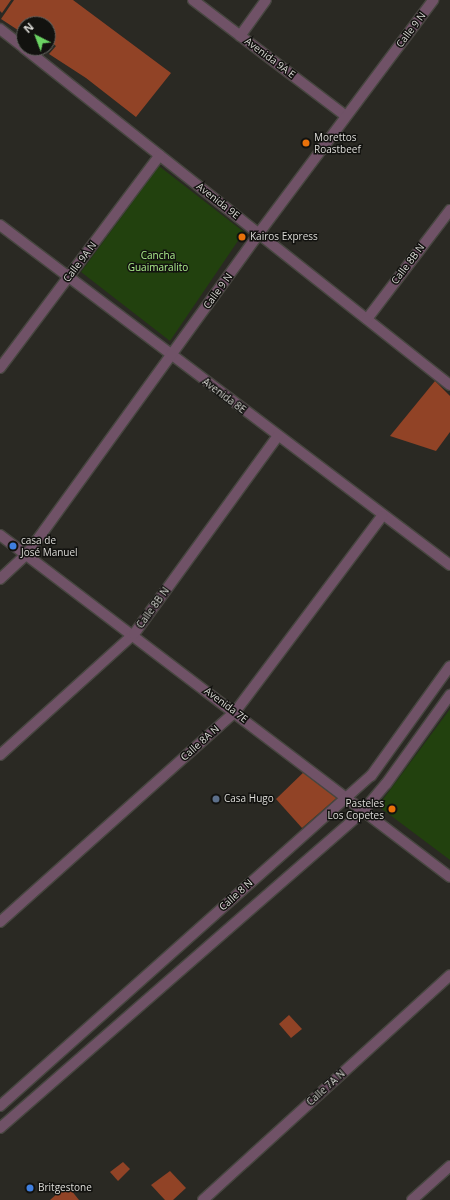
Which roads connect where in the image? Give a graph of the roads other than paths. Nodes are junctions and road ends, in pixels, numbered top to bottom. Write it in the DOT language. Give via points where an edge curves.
graph roads {
  1 [pos="193,0"];
  2 [pos="266,0"];
  3 [pos="433,0"];
  4 [pos="0,29"];
  5 [pos="240,36"];
  6 [pos="16,42"];
  7 [pos="34,56"];
  8 [pos="346,116"];
  9 [pos="160,155"];
  10 [pos="450,210"];
  11 [pos="0,225"];
  12 [pos="259,233"];
  13 [pos="69,277"];
  14 [pos="367,319"];
  15 [pos="171,355"];
  16 [pos="0,368"];
  17 [pos="450,385"];
  18 [pos="278,436"];
  19 [pos="382,516"];
  20 [pos="0,536"];
  21 [pos="27,554"];
  22 [pos="450,565"];
  23 [pos="0,579"];
  24 [pos="134,634"];
  25 [pos="450,666"];
  26 [pos="450,695"];
  27 [pos="235,712"];
  28 [pos="0,755"];
  29 [pos="347,797"];
  30 [pos="363,811"];
  31 [pos="450,877"];
  32 [pos="0,922"];
  33 [pos="450,975"];
  34 [pos="0,1106"];
  35 [pos="0,1128"];
  36 [pos="450,1166"];
  37 [pos="202,1200"];
  38 [pos="412,1200"];
  1 -- 5 [label="street, Avenida 9A E"];
  2 -- 5 [label="street"];
  3 -- 8 [label="street, Calle 9 N"];
  4 -- 6 [label="street, Avenida 9E"];
  5 -- 8 [label="street, Avenida 9A E"];
  7 -- 9 [label="street, Avenida 9E"];
  8 -- 12 [label="street, Calle 9 N"];
  9 -- 12 [label="street, Avenida 9E"];
  9 -- 13 [label="street, Calle 9A N"];
  10 -- 14 [label="street, Calle 8B N"];
  11 -- 13 [label="street, Avenida 8E"];
  12 -- 14 [label="street, Avenida 9E"];
  12 -- 15 [label="street, Calle 9 N"];
  13 -- 15 [label="street, Avenida 8E"];
  13 -- 16 [label="street, Calle 9A N"];
  14 -- 17 [label="street, Avenida 9E"];
  15 -- 18 [label="street, Avenida 8E"];
  15 -- 21 [label="street, Calle 9 N"];
  18 -- 19 [label="street, Avenida 8E"];
  18 -- 24 [label="street, Calle 8B N"];
  19 -- 22 [label="street, Avenida 8E"];
  19 -- 27 [label="street, Calle 8A N"];
  20 -- 21 [label="street, Avenida 7E"];
  21 -- 23 [label="street, Calle 9 N"];
  21 -- 24 [label="street, Avenida 7E"];
  24 -- 27 [label="street, Avenida 7E"];
  24 -- 28 [label="street, Calle 8B N"];
  25 -- 29 [label="street, Calle 8 N" via="371,776"];
  26 -- 30 [label="street, Calle 8 N" via="386,784"];
  27 -- 29 [label="street, Avenida 7E"];
  27 -- 32 [label="street, Calle 8A N"];
  29 -- 30 [label="street, Avenida 7E"];
  29 -- 34 [label="street, Calle 8 N"];
  30 -- 31 [label="street, Avenida 7E"];
  30 -- 35 [label="street, Calle 8 N"];
  33 -- 37 [label="street, Calle 7A N"];
  36 -- 38 [label="street"];
}
